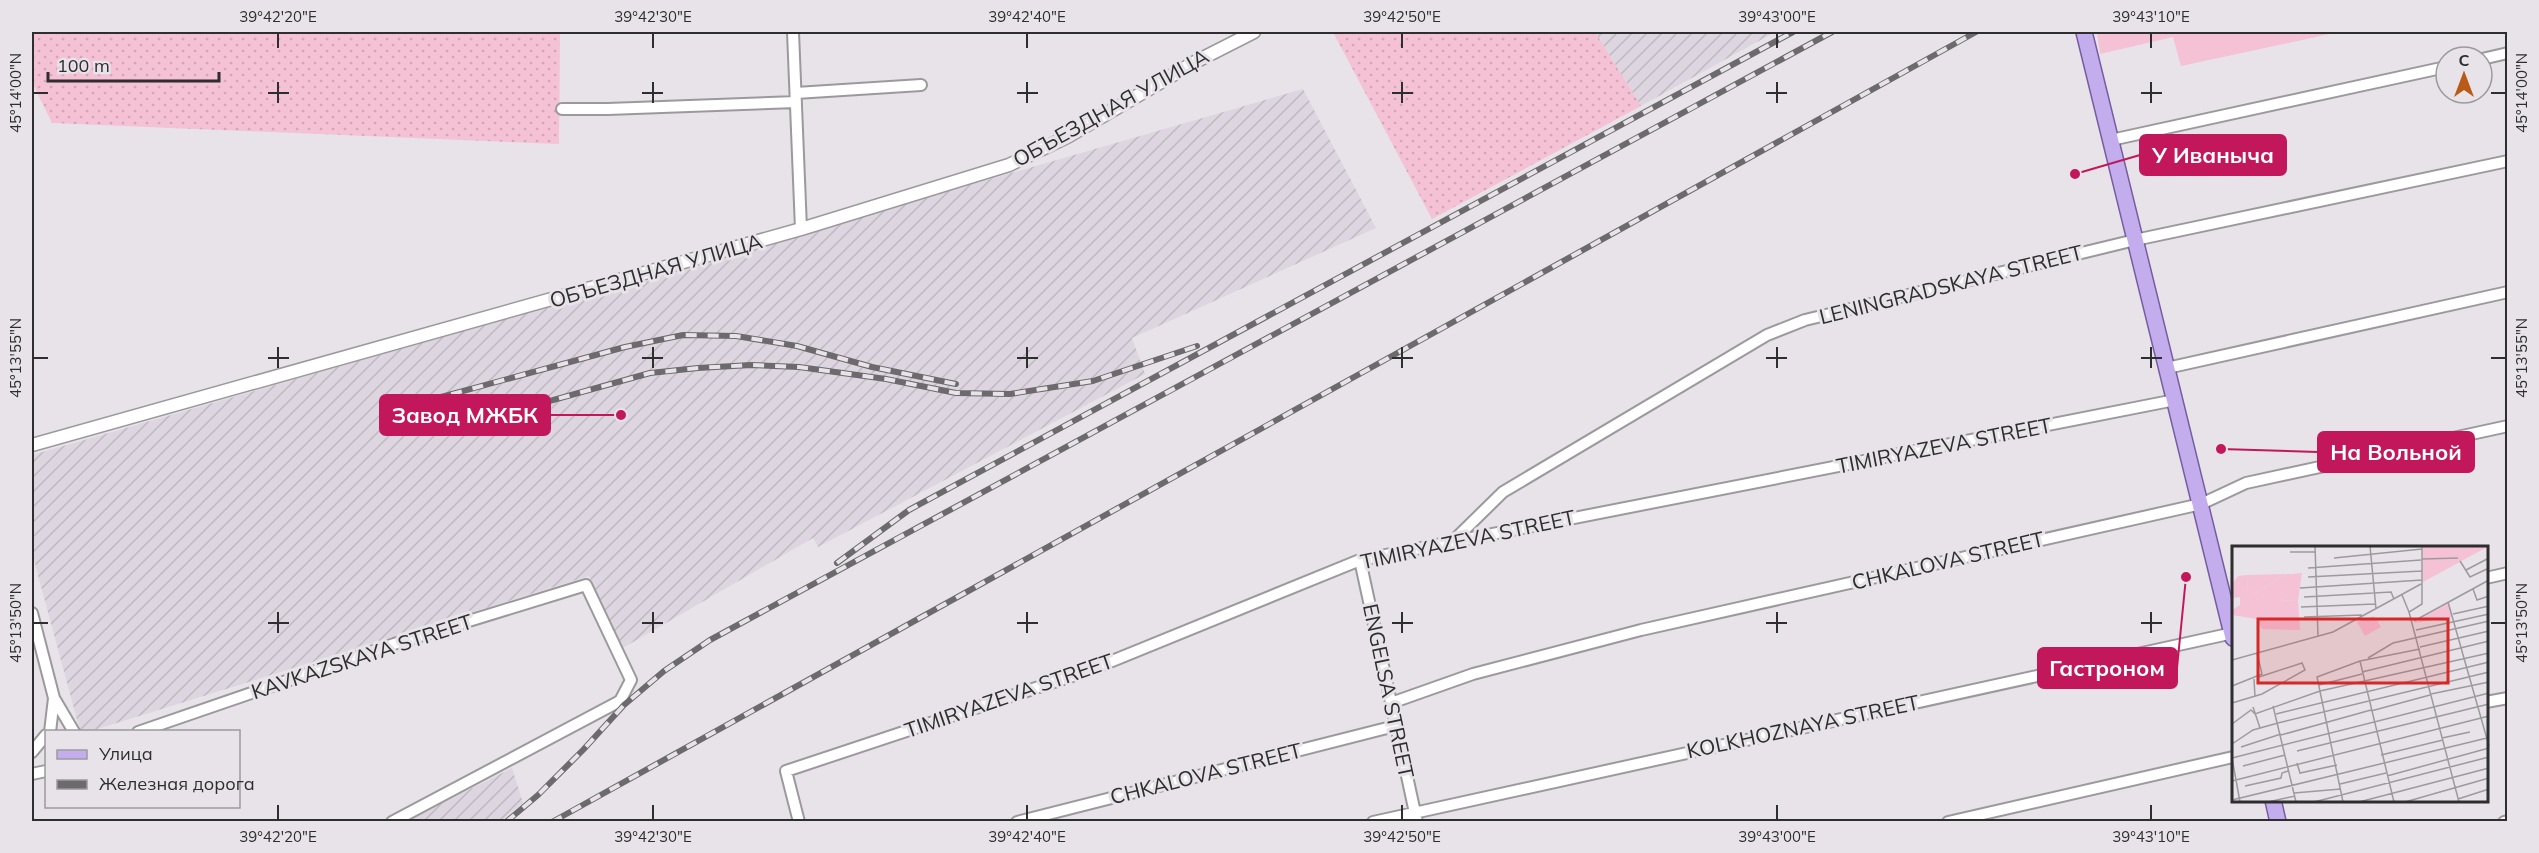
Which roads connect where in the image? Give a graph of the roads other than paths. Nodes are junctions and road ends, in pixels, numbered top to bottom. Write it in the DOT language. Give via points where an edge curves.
graph roads {
  1 [pos="793,32"];
  2 [pos="1254,32"];
  3 [pos="2084,32"];
  4 [pos="2434,70"];
  5 [pos="921,85"];
  6 [pos="796,97"];
  7 [pos="562,109"];
  8 [pos="2111,140"];
  9 [pos="2508,161"];
  10 [pos="801,229"];
  11 [pos="2135,240"];
  12 [pos="2508,292"];
  13 [pos="2168,368"];
  14 [pos="2175,400"];
  15 [pos="2508,426"];
  16 [pos="32,445"];
  17 [pos="2201,504"];
  18 [pos="1452,542"];
  19 [pos="1360,560"];
  20 [pos="2508,573"];
  21 [pos="2488,578"];
  22 [pos="32,613"];
  23 [pos="2232,631"];
  24 [pos="2232,635"];
  25 [pos="54,698"];
  26 [pos="2508,698"];
  27 [pos="2488,702"];
  28 [pos="1391,703"];
  29 [pos="1395,726"];
  30 [pos="50,730"];
  31 [pos="73,730"];
  32 [pos="144,730"];
  33 [pos="45,736"];
  34 [pos="32,752"];
  35 [pos="2232,757"];
  36 [pos="2273,802"];
  37 [pos="1415,816"];
  38 [pos="392,822"];
  39 [pos="799,822"];
  40 [pos="1017,822"];
  41 [pos="1373,822"];
  42 [pos="1948,822"];
  43 [pos="2278,822"];
  1 -- 6 [label="street"];
  2 -- 10 [label="street, ОБЪЕЗДНАЯ УЛИЦА" via="1009,165"];
  3 -- 8 [label="main road"];
  4 -- 8 [label="street"];
  5 -- 6 [label="street"];
  6 -- 7 [label="street"];
  6 -- 10 [label="street"];
  8 -- 11 [label="main road"];
  9 -- 11 [label="street, LENINGRADSKAYA STREET"];
  10 -- 16 [label="street, ОБЪЕЗДНАЯ УЛИЦА"];
  11 -- 13 [label="main road"];
  11 -- 18 [label="street, LENINGRADSKAYA STREET" via="1805,320 1767,335 1503,492"];
  12 -- 13 [label="street"];
  13 -- 14 [label="main road"];
  14 -- 17 [label="main road"];
  14 -- 18 [label="street, TIMIRYAZEVA STREET"];
  15 -- 17 [label="street, CHKALOVA STREET" via="2246,483"];
  17 -- 23 [label="main road"];
  17 -- 28 [label="street, CHKALOVA STREET" via="1641,630 1473,674"];
  18 -- 19 [label="street, TIMIRYAZEVA STREET"];
  19 -- 28 [label="street, ENGELSA STREET"];
  19 -- 39 [label="street, TIMIRYAZEVA STREET" via="1090,670 786,771"];
  20 -- 21 [label="street"];
  22 -- 25 [label="street"];
  24 -- 37 [label="street, KOLKHOZNAYA STREET"];
  25 -- 30 [label="street"];
  25 -- 31 [label="street"];
  26 -- 27 [label="street"];
  28 -- 29 [label="street, ENGELSA STREET"];
  29 -- 37 [label="street, ENGELSA STREET"];
  29 -- 40 [label="street, CHKALOVA STREET"];
  32 -- 38 [label="street, KAVKAZSKAYA STREET" via="394,644 586,585 631,680 620,701"];
  33 -- 34 [label="street"];
  35 -- 42 [label="street"];
  36 -- 43 [label="main road"];
  37 -- 41 [label="street, KOLKHOZNAYA STREET"];
}
